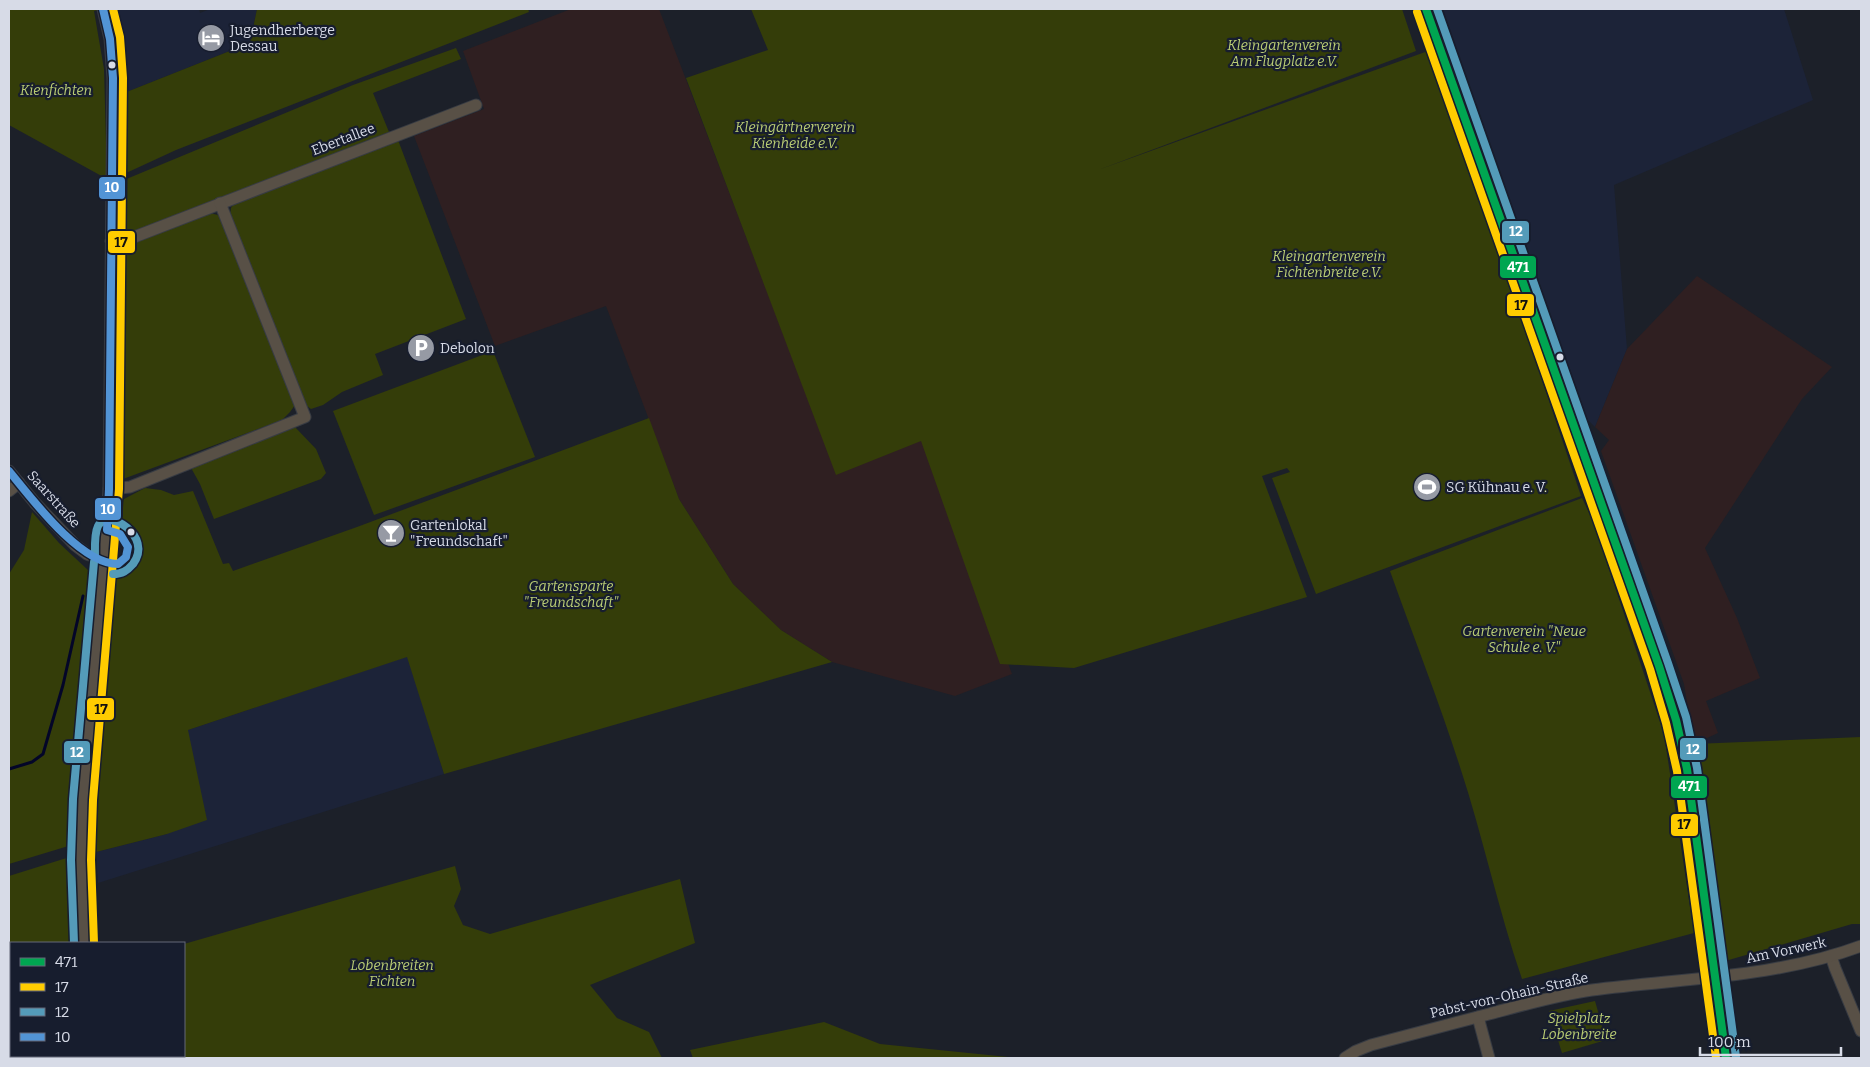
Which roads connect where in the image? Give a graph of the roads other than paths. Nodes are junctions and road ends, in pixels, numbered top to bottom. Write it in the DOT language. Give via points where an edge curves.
graph roads {
  1 [pos="103,9"];
  2 [pos="1426,9"];
  3 [pos="476,104"];
  4 [pos="220,203"];
  5 [pos="111,241"];
  6 [pos="9,471"];
  7 [pos="19,483"];
  8 [pos="109,489"];
  9 [pos="9,491"];
  10 [pos="104,560"];
  11 [pos="84,942"];
  12 [pos="1861,946"];
  13 [pos="1831,956"];
  14 [pos="1715,978"];
  15 [pos="1478,1016"];
  16 [pos="1861,1031"];
  17 [pos="1345,1058"];
  18 [pos="1489,1058"];
  19 [pos="1726,1058"];
  1 -- 5 [label="street" via="112,64"];
  2 -- 14 [label="street" via="1676,720 1688,776"];
  3 -- 4 [label="street, Ebertallee"];
  4 -- 5 [label="street, Ebertallee" via="129,239"];
  4 -- 8 [label="street" via="305,417 136,485"];
  5 -- 8 [label="street"];
  6 -- 7 [label="street, Saarstraße"];
  7 -- 9 [label="street"];
  7 -- 10 [label="street, Saarstraße" via="78,548"];
  8 -- 10 [label="street"];
  10 -- 11 [label="street" via="83,798"];
  12 -- 13 [label="street, Am Vorwerk"];
  13 -- 14 [label="street, Am Vorwerk"];
  13 -- 16 [label="street"];
  14 -- 15 [label="street, Pabst-von-Ohain-Straße" via="1592,990"];
  14 -- 19 [label="street"];
  15 -- 17 [label="street, Pabst-von-Ohain-Straße" via="1371,1045"];
  15 -- 18 [label="street"];
}
